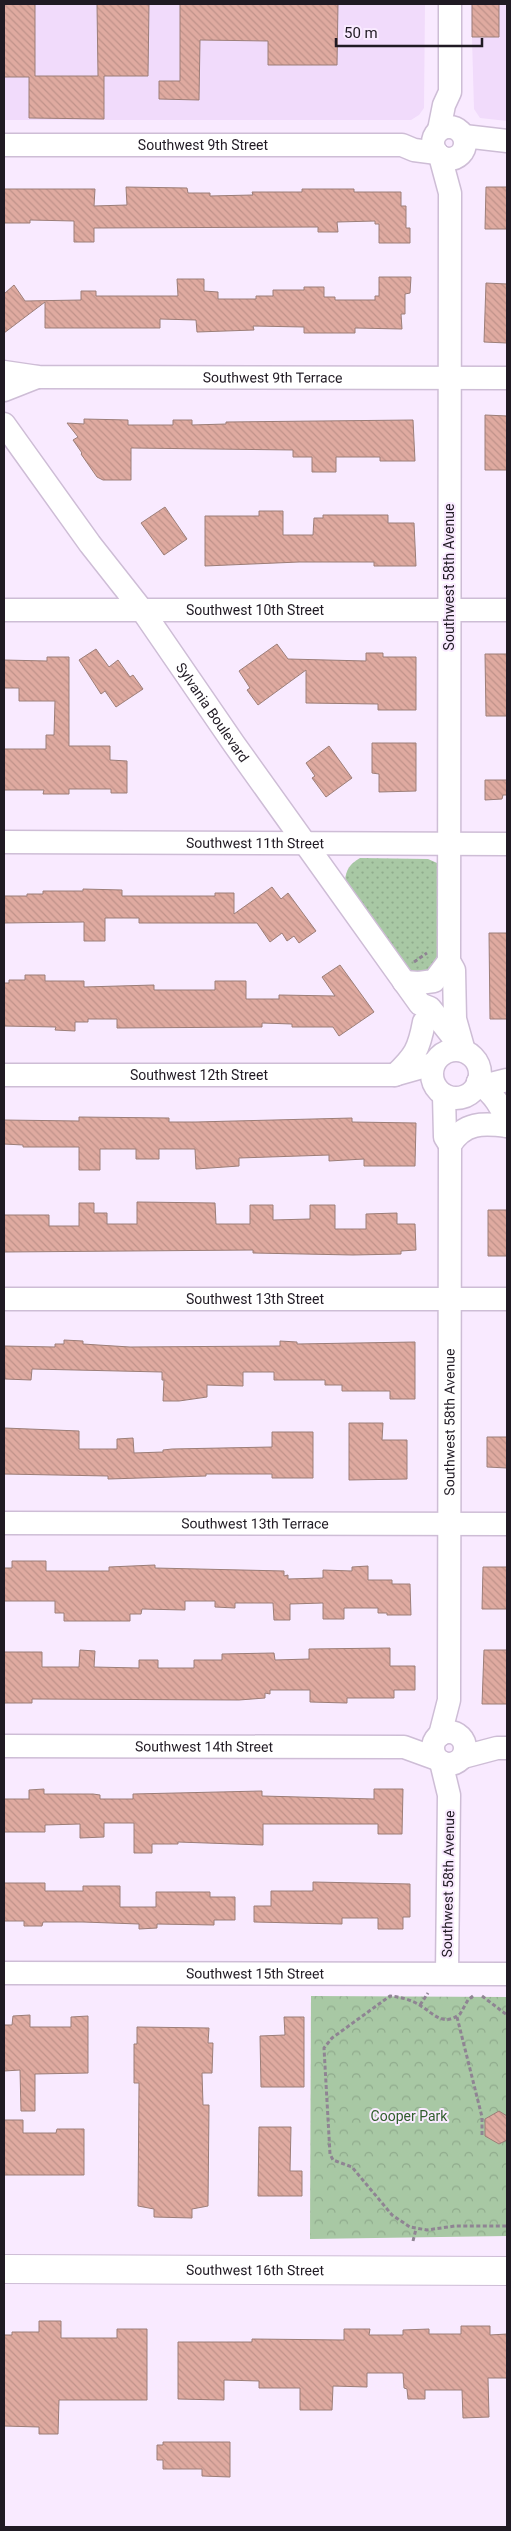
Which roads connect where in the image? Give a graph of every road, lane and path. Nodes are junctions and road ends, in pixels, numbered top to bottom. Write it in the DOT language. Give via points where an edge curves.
graph roads {
  1 [pos="450,4"];
  2 [pos="507,141"];
  3 [pos="448,142"];
  4 [pos="4,145"];
  5 [pos="4,372"];
  6 [pos="38,377"];
  7 [pos="449,378"];
  8 [pos="507,378"];
  9 [pos="4,390"];
  10 [pos="4,398"];
  11 [pos="4,424"];
  12 [pos="4,610"];
  13 [pos="142,610"];
  14 [pos="449,610"];
  15 [pos="507,610"];
  16 [pos="4,842"];
  17 [pos="305,843"];
  18 [pos="449,844"];
  19 [pos="507,844"];
  20 [pos="441,956"];
  21 [pos="408,973"];
  22 [pos="422,1013"];
  23 [pos="435,1061"];
  24 [pos="474,1066"];
  25 [pos="507,1072"];
  26 [pos="4,1075"];
  27 [pos="394,1075"];
  28 [pos="507,1080"];
  29 [pos="444,1093"];
  30 [pos="507,1126"];
  31 [pos="450,1145"];
  32 [pos="4,1299"];
  33 [pos="507,1299"];
  34 [pos="449,1300"];
  35 [pos="4,1523"];
  36 [pos="449,1524"];
  37 [pos="507,1524"];
  38 [pos="4,1746"];
  39 [pos="449,1748"];
  40 [pos="502,1748"];
  41 [pos="4,1973"];
  42 [pos="447,1973"];
  43 [pos="507,1974"];
  44 [pos="507,2014"];
  45 [pos="457,2017"];
  46 [pos="482,2135"];
  47 [pos="507,2226"];
  48 [pos="416,2229"];
  49 [pos="412,2241"];
  50 [pos="4,2269"];
  51 [pos="507,2271"];
  1 -- 3 [label="street, Southwest 58th Avenue" via="450,92 444,105"];
  2 -- 3 [label="street, Southwest 9th Street"];
  3 -- 4 [label="street, Southwest 9th Street" via="414,150 402,145"];
  3 -- 7 [label="street, Southwest 58th Avenue" via="456,181 450,193"];
  5 -- 6 [label="street, Southwest 9th Terrace"];
  6 -- 7 [label="street, Southwest 9th Terrace"];
  6 -- 9 [label="street, Southwest 9th Terrace"];
  7 -- 8 [label="street, Southwest 9th Terrace"];
  7 -- 14 [label="street, Southwest 58th Avenue"];
  10 -- 11 [label="street, Sylvania Boulevard"];
  11 -- 13 [label="street, Sylvania Boulevard"];
  12 -- 13 [label="street, Southwest 10th Street"];
  13 -- 14 [label="street, Southwest 10th Street"];
  13 -- 17 [label="street, Sylvania Boulevard"];
  14 -- 15 [label="street, Southwest 10th Street"];
  14 -- 18 [label="street, Southwest 58th Avenue"];
  16 -- 17 [label="street, Southwest 11th Street"];
  17 -- 18 [label="street, Southwest 11th Street"];
  17 -- 21 [label="street, Sylvania Boulevard"];
  18 -- 19 [label="street, Southwest 11th Street"];
  18 -- 20 [label="street, Southwest 58th Avenue"];
  20 -- 21 [label="path"];
  20 -- 21 [label="street" via="434,981 424,983"];
  20 -- 24 [label="street, Southwest 58th Avenue" via="454,970 455,1019"];
  21 -- 22 [label="street, Sylvania Boulevard"];
  22 -- 23 [label="street, Sylvania Boulevard" via="432,1040"];
  22 -- 24 [label="street, Sylvania Boulevard" via="430,1008"];
  22 -- 27 [label="street" via="421,1042 416,1053"];
  23 -- 24 [label="street" via="448,1050"];
  23 -- 27 [label="street, Southwest 12th Street"];
  23 -- 29 [label="street" via="431,1072"];
  24 -- 25 [label="street"];
  24 -- 28 [label="street" via="491,1084"];
  24 -- 29 [label="street" via="466,1096"];
  24 -- 30 [label="street, Sylvania Boulevard" via="504,1112"];
  26 -- 27 [label="street, Southwest 12th Street"];
  27 -- 29 [label="street, Southwest 12th Street"];
  29 -- 30 [label="street"];
  29 -- 31 [label="street, Southwest 58th Avenue" via="445,1137"];
  30 -- 31 [label="street" via="474,1125 460,1132"];
  31 -- 34 [label="street, Southwest 58th Avenue"];
  32 -- 34 [label="street, Southwest 13th Street"];
  33 -- 34 [label="street, Southwest 13th Street"];
  34 -- 36 [label="street, Southwest 58th Avenue"];
  35 -- 36 [label="street, Southwest 13th Terrace"];
  36 -- 37 [label="street, Southwest 13th Terrace"];
  36 -- 39 [label="street, Southwest 58th Avenue"];
  38 -- 39 [label="street, Southwest 14th Street"];
  39 -- 40 [label="street, Southwest 14th Street"];
  39 -- 42 [label="street, Southwest 58th Avenue"];
  41 -- 42 [label="street, Southwest 15th Street"];
  42 -- 43 [label="street, Southwest 15th Street"];
  44 -- 45 [label="path" via="484,1996 477,1995 470,1998"];
  45 -- 46 [label="path" via="482,2117"];
  45 -- 48 [label="path" via="435,2017 413,2002 390,1996 332,2038 324,2048 330,2154 334,2160 355,2170 396,2220"];
  47 -- 48 [label="path"];
  48 -- 49 [label="path"];
  50 -- 51 [label="street, Southwest 16th Street"];
}
